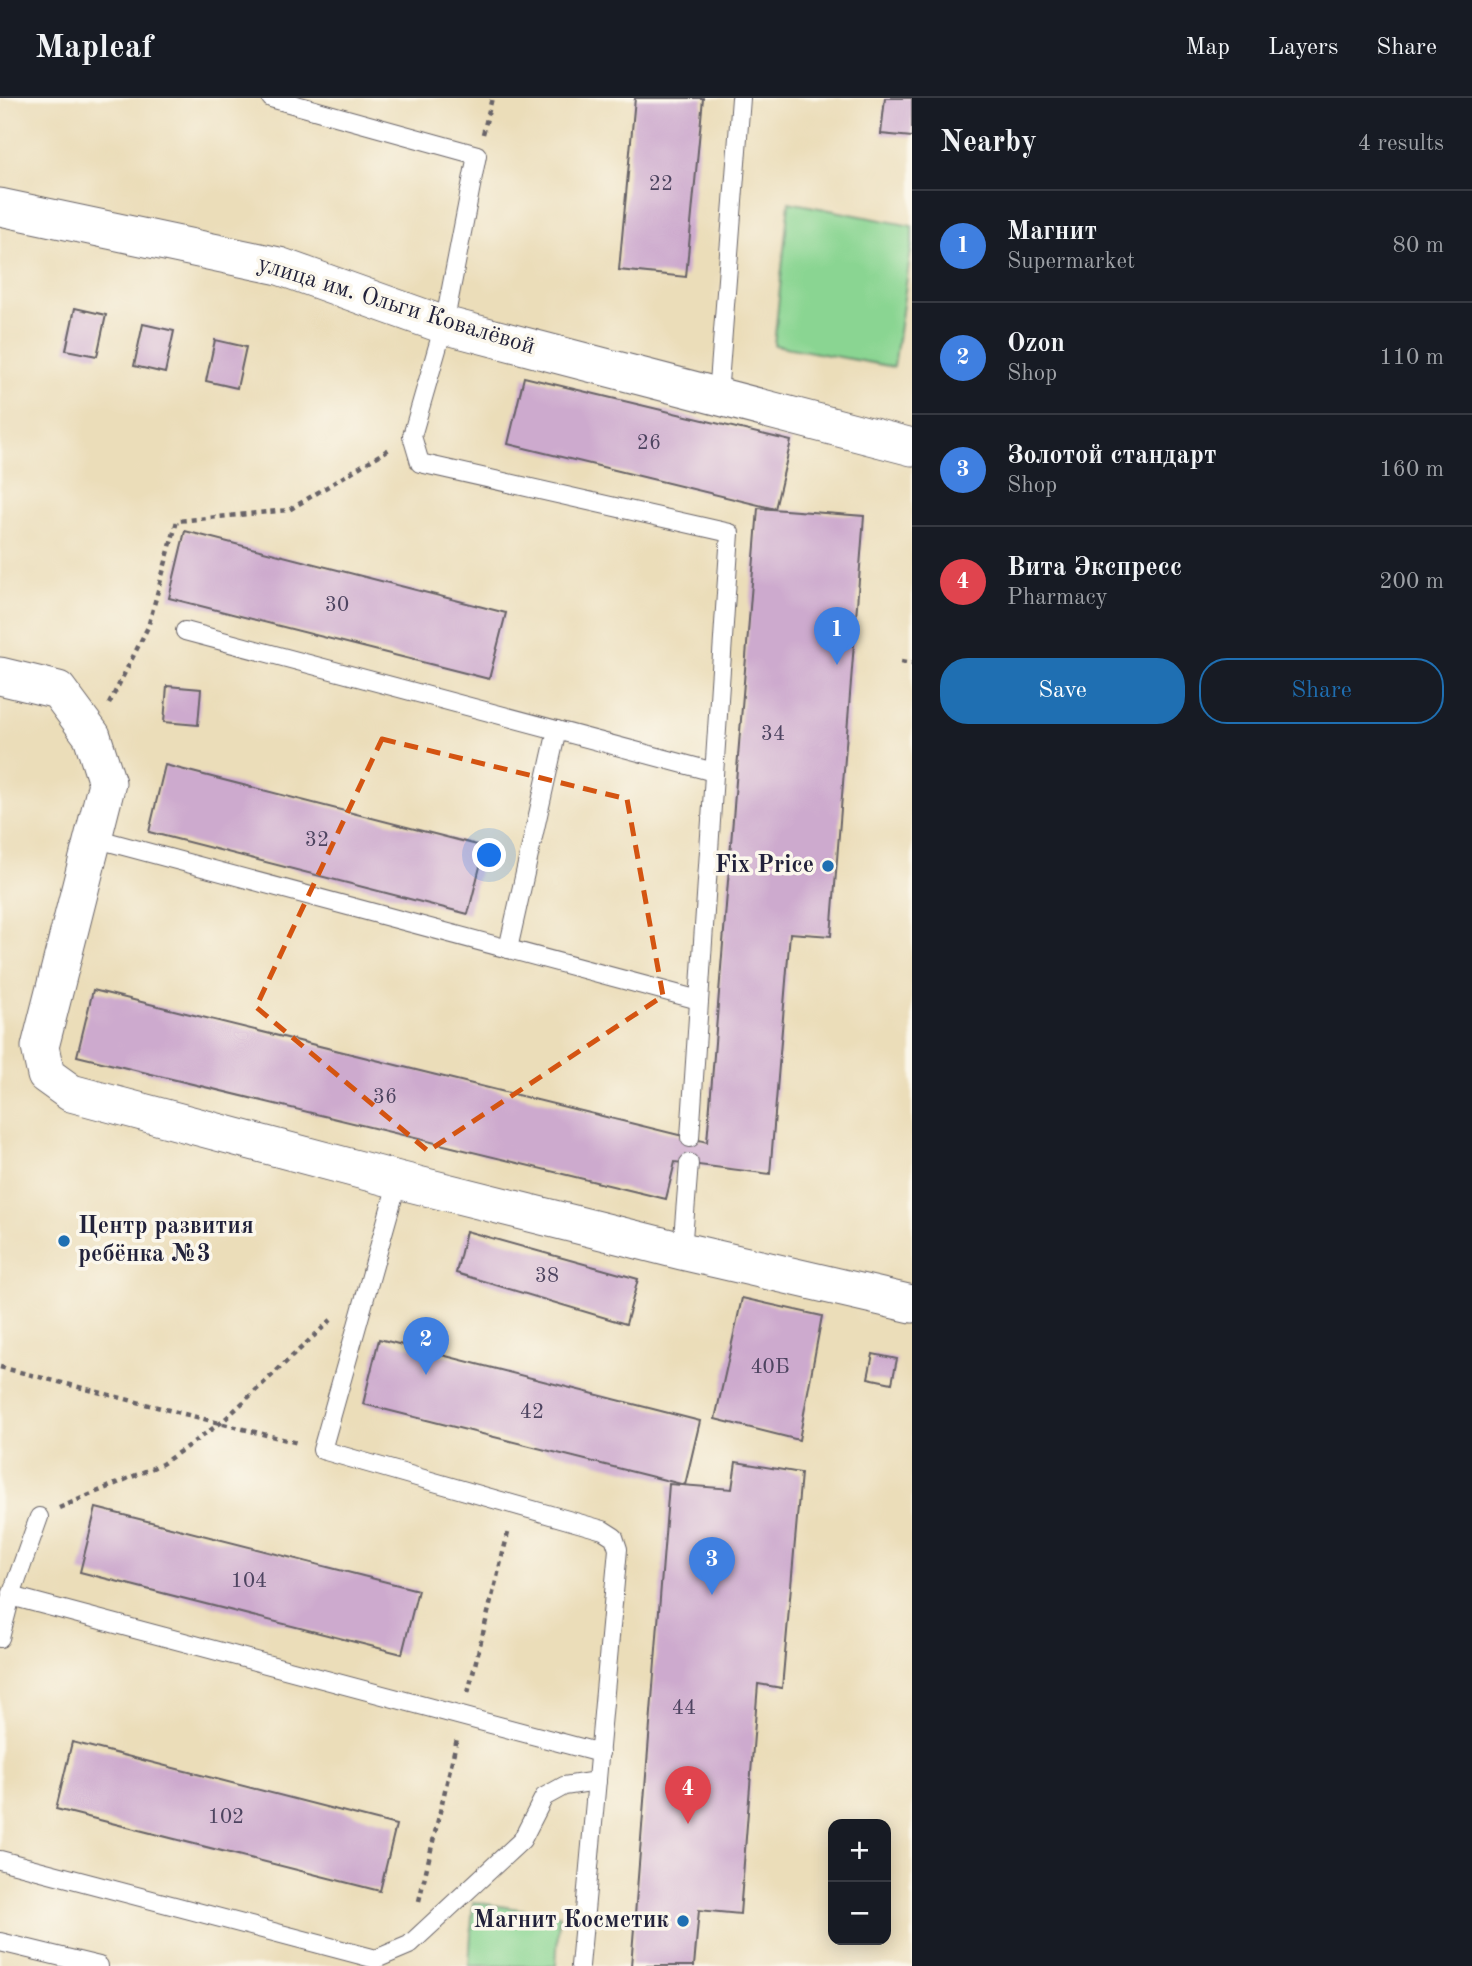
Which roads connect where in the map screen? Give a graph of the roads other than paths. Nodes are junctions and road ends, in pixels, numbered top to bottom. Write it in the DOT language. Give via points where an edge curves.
graph roads {
  1 [pos="271,98"];
  2 [pos="741,98"];
  3 [pos="0,207"];
  4 [pos="444,325"];
  5 [pos="718,396"];
  6 [pos="912,447"];
  7 [pos="186,631"];
  8 [pos="0,676"];
  9 [pos="557,730"];
  10 [pos="714,772"];
  11 [pos="94,838"];
  12 [pos="508,949"];
  13 [pos="699,1000"];
  14 [pos="690,1138"];
  15 [pos="689,1163"];
  16 [pos="398,1180"];
  17 [pos="682,1251"];
  18 [pos="912,1304"];
  19 [pos="39,1517"];
  20 [pos="11,1596"];
  21 [pos="0,1638"];
  22 [pos="600,1753"];
  23 [pos="597,1781"];
  24 [pos="0,1860"];
  25 [pos="0,1942"];
  26 [pos="99,1966"];
  27 [pos="580,1966"];
  1 -- 4 [label="lane" via="477,155"];
  2 -- 5 [label="lane"];
  3 -- 4 [label="street, улица им. Ольги Ковалёвой" via="279,266"];
  4 -- 5 [label="street, улица им. Ольги Ковалёвой"];
  4 -- 10 [label="lane" via="412,436 420,463 730,533"];
  5 -- 6 [label="street, улица им. Ольги Ковалёвой"];
  7 -- 9 [label="lane"];
  8 -- 11 [label="street" via="58,690 92,736 107,783"];
  9 -- 10 [label="lane"];
  9 -- 12 [label="lane"];
  10 -- 13 [label="lane"];
  11 -- 12 [label="lane"];
  11 -- 16 [label="street" via="40,1047 46,1075 71,1093"];
  12 -- 13 [label="lane"];
  13 -- 14 [label="lane"];
  15 -- 17 [label="lane"];
  16 -- 17 [label="street"];
  16 -- 22 [label="lane" via="322,1450 603,1530 614,1537 618,1549"];
  17 -- 18 [label="street"];
  19 -- 20 [label="lane"];
  20 -- 21 [label="lane"];
  20 -- 22 [label="lane"];
  22 -- 23 [label="lane"];
  23 -- 24 [label="lane" via="564,1786 544,1797 522,1840 409,1944 376,1959"];
  23 -- 27 [label="lane"];
  25 -- 26 [label="lane"];
}
